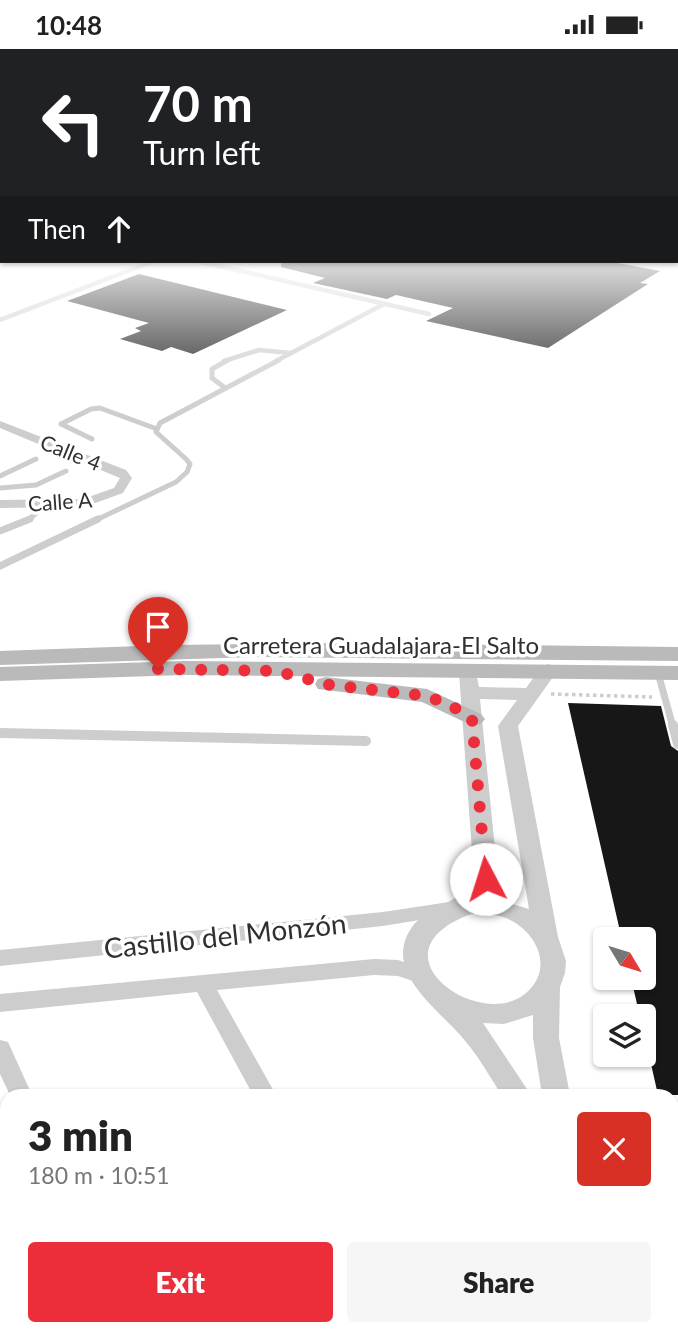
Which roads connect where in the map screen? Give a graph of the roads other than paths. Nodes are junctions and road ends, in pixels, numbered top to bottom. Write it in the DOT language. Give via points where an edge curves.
graph roads {
  1 [pos="60,297"];
  2 [pos="354,297"];
  3 [pos="384,304"];
  4 [pos="429,314"];
  5 [pos="0,320"];
  6 [pos="291,353"];
  7 [pos="225,387"];
  8 [pos="0,424"];
  9 [pos="157,429"];
  10 [pos="92,439"];
  11 [pos="36,459"];
  12 [pos="66,471"];
  13 [pos="0,476"];
  14 [pos="0,488"];
  15 [pos="119,490"];
  16 [pos="0,504"];
  17 [pos="47,504"];
  18 [pos="0,531"];
  19 [pos="0,566"];
  20 [pos="678,654"];
  21 [pos="0,658"];
  22 [pos="549,670"];
  23 [pos="276,671"];
  24 [pos="668,673"];
  25 [pos="0,674"];
  26 [pos="469,683"];
  27 [pos="531,694"];
  28 [pos="472,719"];
  29 [pos="0,733"];
  30 [pos="366,741"];
  31 [pos="678,744"];
  32 [pos="454,908"];
  33 [pos="546,937"];
  34 [pos="0,958"];
  35 [pos="419,975"];
  36 [pos="203,984"];
  37 [pos="547,988"];
  38 [pos="444,1002"];
  39 [pos="0,1003"];
  40 [pos="0,1049"];
  41 [pos="18,1089"];
  42 [pos="262,1089"];
  43 [pos="513,1089"];
  44 [pos="555,1089"];
  1 -- 5 [label="lane"];
  2 -- 3 [label="lane"];
  3 -- 4 [label="lane"];
  3 -- 6 [label="lane"];
  6 -- 7 [label="lane"];
  6 -- 7 [label="lane" via="257,349 230,357 212,369 212,377"];
  7 -- 9 [label="lane" via="173,414"];
  8 -- 15 [label="street, Calle 4" via="122,473 126,478"];
  9 -- 10 [label="lane" via="100,408 61,425"];
  9 -- 19 [label="lane" via="160,439 184,455 190,464 187,472"];
  11 -- 13 [label="lane"];
  12 -- 14 [label="lane" via="36,485"];
  15 -- 17 [label="street, Calle A" via="84,502"];
  16 -- 17 [label="street, Calle A"];
  17 -- 18 [label="lane" via="15,529"];
  20 -- 21 [label="main road, Carretera Guadalajara-El Salto" via="397,649"];
  22 -- 24 [label="main road, Carretera Guadalajara-El Salto"];
  22 -- 26 [label="main road, Carretera Guadalajara-El Salto"];
  22 -- 27 [label="street"];
  23 -- 25 [label="main road, Carretera Guadalajara-El Salto" via="105,669"];
  23 -- 26 [label="main road, Carretera Guadalajara-El Salto"];
  23 -- 28 [label="main road" via="330,685 427,696"];
  24 -- 31 [label="lane" via="665,698"];
  26 -- 27 [label="street"];
  26 -- 28 [label="street"];
  27 -- 33 [label="street" via="508,726"];
  28 -- 32 [label="street" via="486,879 479,892"];
  29 -- 30 [label="lane"];
  32 -- 33 [label="street" via="492,905 532,922"];
  32 -- 34 [label="street, Castillo del Monzón"];
  32 -- 35 [label="street" via="431,919 419,933 414,951"];
  33 -- 37 [label="street" via="554,954 555,972"];
  35 -- 36 [label="street, Castillo del Monzón" via="374,967"];
  35 -- 38 [label="street"];
  36 -- 39 [label="street, Castillo del Monzón"];
  36 -- 42 [label="street"];
  37 -- 38 [label="street" via="534,1002 503,1013 467,1011"];
  37 -- 44 [label="street" via="546,1038"];
  38 -- 43 [label="street" via="476,1034"];
  40 -- 41 [label="street"];
}
